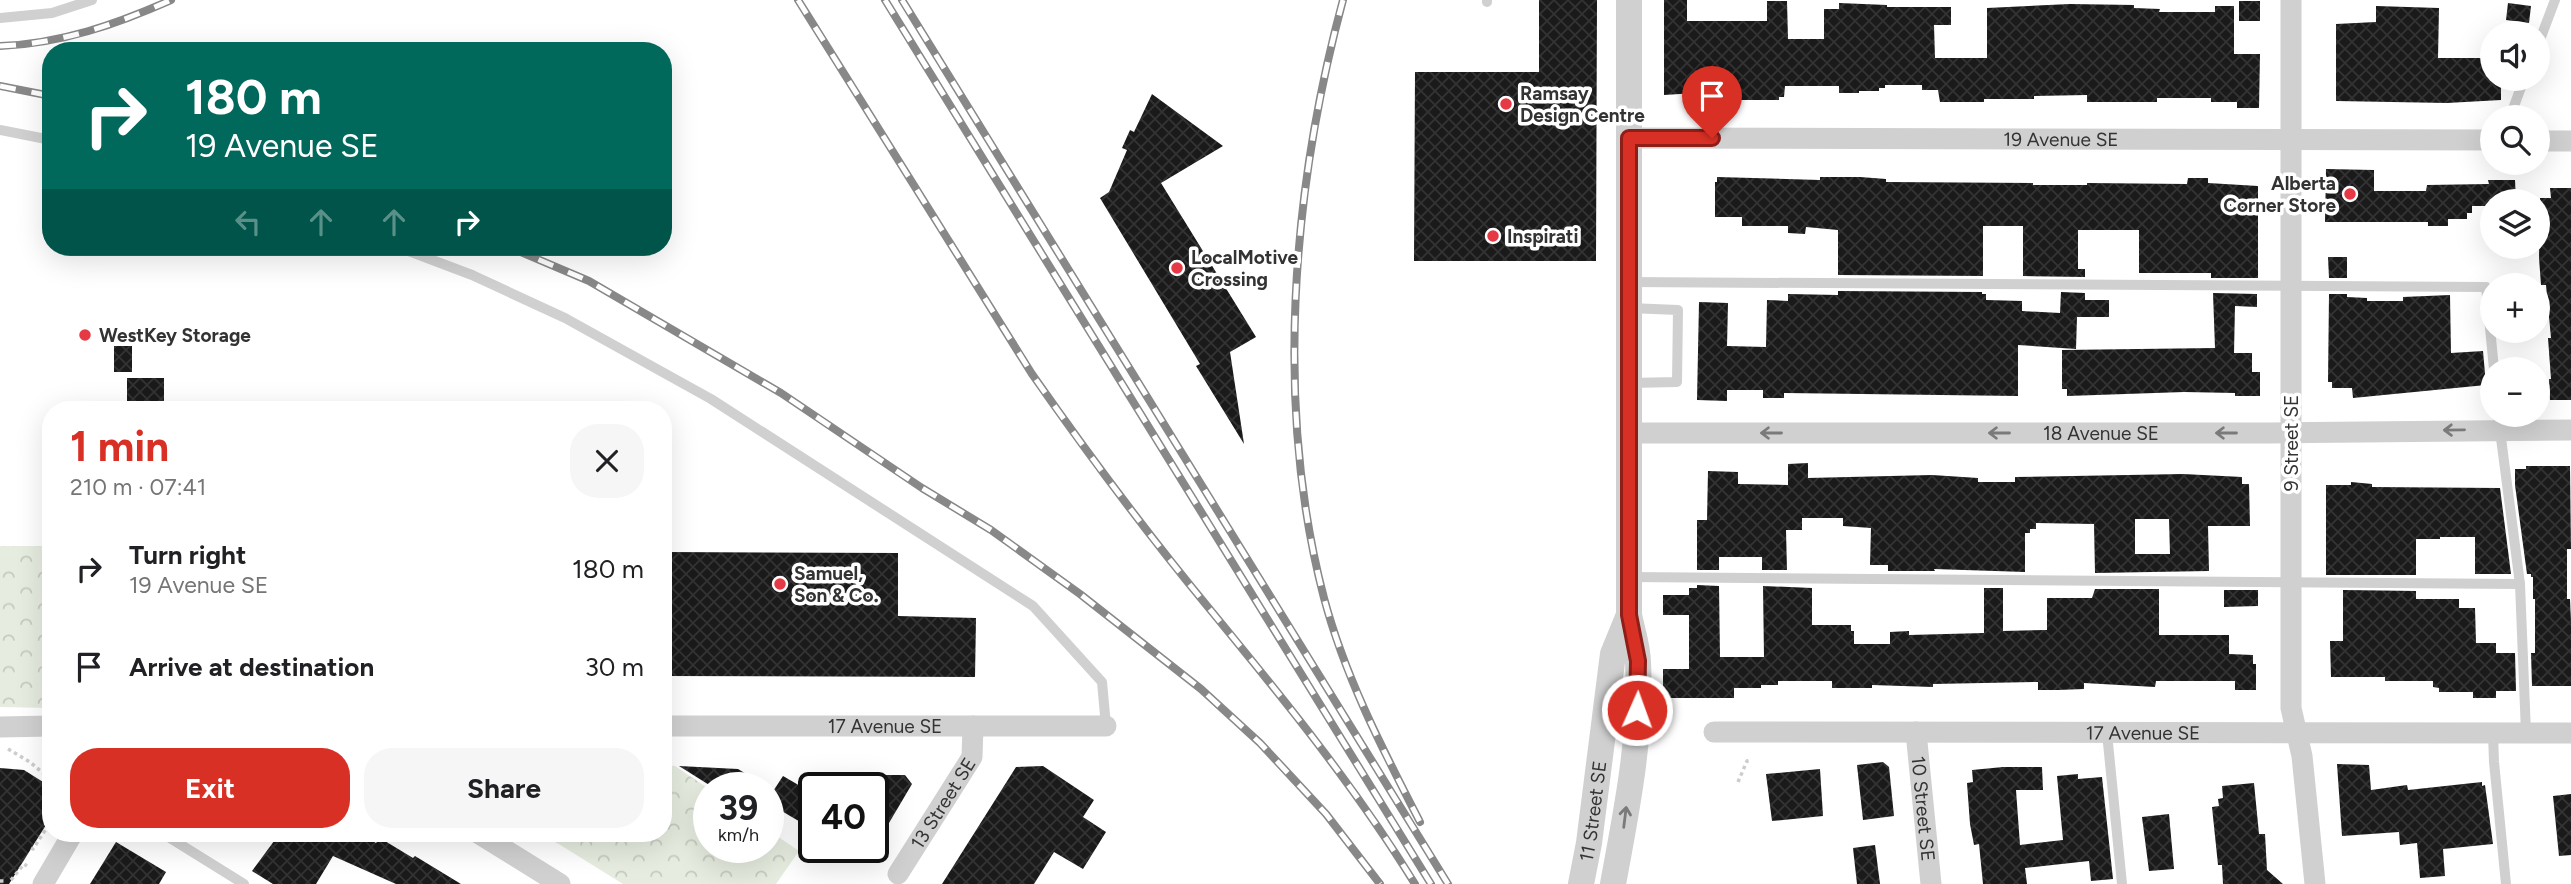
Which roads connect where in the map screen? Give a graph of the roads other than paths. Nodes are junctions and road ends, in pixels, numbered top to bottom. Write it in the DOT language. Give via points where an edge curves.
graph roads {
  1 [pos="92,0"];
  2 [pos="1629,0"];
  3 [pos="2291,0"];
  4 [pos="2555,0"];
  5 [pos="0,18"];
  6 [pos="2547,21"];
  7 [pos="0,130"];
  8 [pos="42,138"];
  9 [pos="1629,138"];
  10 [pos="2291,138"];
  11 [pos="2480,140"];
  12 [pos="2550,141"];
  13 [pos="2571,141"];
  14 [pos="422,256"];
  15 [pos="2291,286"];
  16 [pos="1629,295"];
  17 [pos="2493,357"];
  18 [pos="1630,383"];
  19 [pos="2480,423"];
  20 [pos="2500,427"];
  21 [pos="2544,427"];
  22 [pos="2571,430"];
  23 [pos="1630,433"];
  24 [pos="2291,433"];
  25 [pos="1629,577"];
  26 [pos="2291,582"];
  27 [pos="2520,584"];
  28 [pos="1629,615"];
  29 [pos="42,726"];
  30 [pos="672,726"];
  31 [pos="973,726"];
  32 [pos="1106,726"];
  33 [pos="0,727"];
  34 [pos="1714,732"];
  35 [pos="1916,732"];
  36 [pos="2107,733"];
  37 [pos="2296,733"];
  38 [pos="2493,733"];
  39 [pos="2526,733"];
  40 [pos="2571,733"];
  41 [pos="68,842"];
  42 [pos="176,842"];
  43 [pos="492,842"];
  44 [pos="898,874"];
  45 [pos="43,884"];
  46 [pos="244,884"];
  47 [pos="560,884"];
  48 [pos="1581,884"];
  49 [pos="1613,884"];
  50 [pos="1931,884"];
  51 [pos="2122,884"];
  52 [pos="2315,884"];
  53 [pos="2506,884"];
  1 -- 5 [label="lane" via="52,13"];
  2 -- 9 [label="street, 11 Street SE"];
  3 -- 10 [label="street, 9 Street SE"];
  4 -- 6 [label="lane"];
  7 -- 8 [label="lane"];
  9 -- 10 [label="street, 19 Avenue SE"];
  9 -- 16 [label="street, 11 Street SE"];
  10 -- 11 [label="street, 19 Avenue SE"];
  10 -- 15 [label="street, 9 Street SE"];
  12 -- 13 [label="street"];
  14 -- 32 [label="lane" via="565,318 711,399 1033,606 1102,682"];
  15 -- 16 [label="lane"];
  15 -- 17 [label="lane" via="2486,287"];
  15 -- 24 [label="street, 9 Street SE"];
  16 -- 18 [label="street, 11 Street SE"];
  16 -- 18 [label="lane" via="1678,310 1677,382"];
  18 -- 23 [label="street, 11 Street SE"];
  19 -- 24 [label="street, 18 Avenue SE, one-way"];
  20 -- 27 [label="lane"];
  21 -- 22 [label="street, 18 Avenue SE"];
  24 -- 23 [label="street, 18 Avenue SE, one-way"];
  23 -- 25 [label="street, 11 Street SE"];
  24 -- 26 [label="street, 9 Street SE"];
  25 -- 26 [label="lane"];
  25 -- 28 [label="street, 11 Street SE"];
  26 -- 27 [label="lane"];
  26 -- 37 [label="street, 9 Street SE" via="2291,708"];
  27 -- 39 [label="lane"];
  28 -- 48 [label="street, 11 Street SE" via="1613,654"];
  49 -- 28 [label="street, 11 Street SE, one-way" via="1637,710 1638,661"];
  29 -- 33 [label="street"];
  30 -- 31 [label="street, 17 Avenue SE"];
  31 -- 32 [label="street, 17 Avenue SE"];
  31 -- 44 [label="street, 13 Street SE" via="972,757"];
  34 -- 35 [label="street, 17 Avenue SE"];
  35 -- 36 [label="street, 17 Avenue SE"];
  35 -- 50 [label="street, 10 Street SE"];
  36 -- 37 [label="street, 17 Avenue SE"];
  36 -- 51 [label="lane"];
  37 -- 38 [label="street, 17 Avenue SE"];
  37 -- 52 [label="street, 9 Street SE"];
  38 -- 39 [label="street, 17 Avenue SE"];
  38 -- 53 [label="lane"];
  39 -- 40 [label="street, 17 Avenue SE"];
  41 -- 45 [label="street"];
  42 -- 46 [label="lane"];
  43 -- 47 [label="street"];
}
